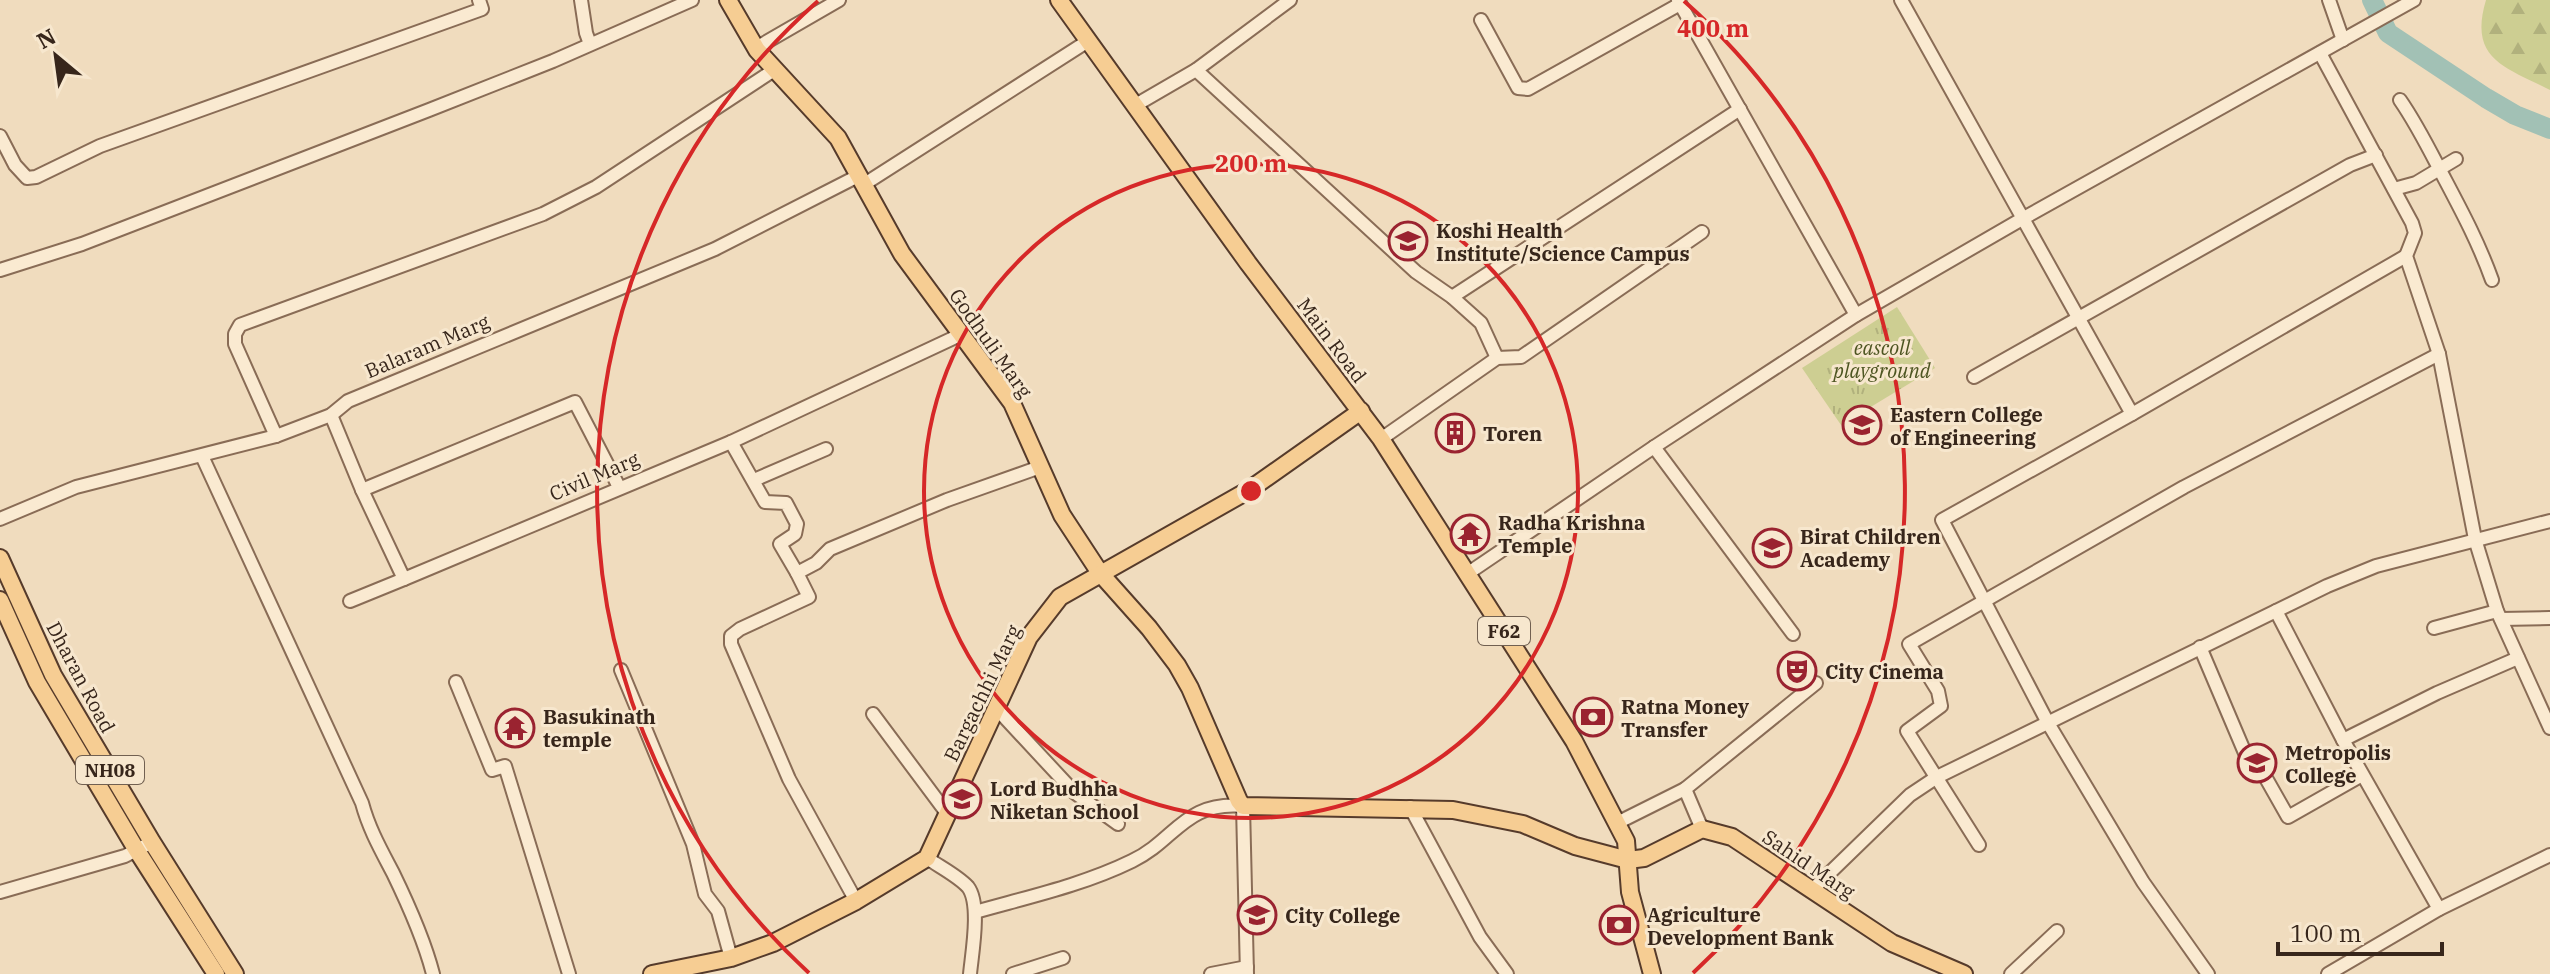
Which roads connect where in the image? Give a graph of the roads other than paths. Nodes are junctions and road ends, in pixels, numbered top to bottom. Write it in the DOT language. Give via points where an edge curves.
graph roads {
  1 [pos="479,0"];
  2 [pos="581,0"];
  3 [pos="692,0"];
  4 [pos="728,0"];
  5 [pos="839,0"];
  6 [pos="1059,0"];
  7 [pos="1067,0"];
  8 [pos="1290,0"];
  9 [pos="1901,0"];
  10 [pos="2329,0"];
  11 [pos="2414,0"];
  12 [pos="1679,2"];
  13 [pos="1481,20"];
  14 [pos="2347,37"];
  15 [pos="1088,41"];
  16 [pos="590,44"];
  17 [pos="756,48"];
  18 [pos="2320,53"];
  19 [pos="774,70"];
  20 [pos="1196,70"];
  21 [pos="2400,100"];
  22 [pos="1137,104"];
  23 [pos="1740,109"];
  24 [pos="0,136"];
  25 [pos="2376,155"];
  26 [pos="2456,159"];
  27 [pos="15,165"];
  28 [pos="2439,169"];
  29 [pos="0,170"];
  30 [pos="861,180"];
  31 [pos="2394,189"];
  32 [pos="2022,219"];
  33 [pos="1702,232"];
  34 [pos="2406,256"];
  35 [pos="0,270"];
  36 [pos="2492,280"];
  37 [pos="1452,297"];
  38 [pos="1856,315"];
  39 [pos="2079,318"];
  40 [pos="962,334"];
  41 [pos="2439,354"];
  42 [pos="1497,358"];
  43 [pos="1974,377"];
  44 [pos="1361,411"];
  45 [pos="2132,414"];
  46 [pos="331,415"];
  47 [pos="276,436"];
  48 [pos="1381,439"];
  49 [pos="731,442"];
  50 [pos="1654,447"];
  51 [pos="826,449"];
  52 [pos="202,456"];
  53 [pos="1040,467"];
  54 [pos="754,480"];
  55 [pos="619,487"];
  56 [pos="362,490"];
  57 [pos="0,519"];
  58 [pos="2550,521"];
  59 [pos="2475,539"];
  60 [pos="0,558"];
  61 [pos="797,573"];
  62 [pos="1100,573"];
  63 [pos="1467,574"];
  64 [pos="404,579"];
  65 [pos="0,600"];
  66 [pos="350,601"];
  67 [pos="1986,602"];
  68 [pos="2276,611"];
  69 [pos="2499,615"];
  70 [pos="2550,618"];
  71 [pos="2434,628"];
  72 [pos="1793,634"];
  73 [pos="2200,647"];
  74 [pos="2518,658"];
  75 [pos="621,670"];
  76 [pos="456,682"];
  77 [pos="1816,683"];
  78 [pos="996,708"];
  79 [pos="873,714"];
  80 [pos="2048,723"];
  81 [pos="2550,728"];
  82 [pos="2343,740"];
  83 [pos="2362,775"];
  84 [pos="1937,777"];
  85 [pos="1685,789"];
  86 [pos="1243,806"];
  87 [pos="1410,807"];
  88 [pos="946,812"];
  89 [pos="1617,823"];
  90 [pos="1118,824"];
  91 [pos="1702,829"];
  92 [pos="1979,845"];
  93 [pos="144,846"];
  94 [pos="2550,855"];
  95 [pos="927,858"];
  96 [pos="1628,860"];
  97 [pos="1812,890"];
  98 [pos="0,892"];
  99 [pos="856,901"];
  100 [pos="2439,909"];
  101 [pos="975,912"];
  102 [pos="2057,931"];
  103 [pos="731,958"];
  104 [pos="1063,958"];
  105 [pos="1247,971"];
  106 [pos="216,974"];
  107 [pos="235,974"];
  108 [pos="433,974"];
  109 [pos="569,974"];
  110 [pos="652,974"];
  111 [pos="970,974"];
  112 [pos="1013,974"];
  113 [pos="1211,974"];
  114 [pos="1507,974"];
  115 [pos="1652,974"];
  116 [pos="1964,974"];
  117 [pos="2011,974"];
  118 [pos="2208,974"];
  119 [pos="2328,974"];
  1 -- 27 [label="street" via="482,9 100,146 36,177 27,178"];
  2 -- 16 [label="street"];
  3 -- 16 [label="street"];
  4 -- 17 [label="main road, Godhuli Marg"];
  5 -- 17 [label="street"];
  6 -- 15 [label="main road, Main Road / F62"];
  7 -- 22 [label="main road, Main Road / F62"];
  8 -- 20 [label="street"];
  9 -- 32 [label="street"];
  10 -- 14 [label="street"];
  11 -- 14 [label="street"];
  12 -- 13 [label="street" via="1528,89 1518,88"];
  12 -- 23 [label="street"];
  14 -- 18 [label="street"];
  15 -- 22 [label="main road, Main Road / F62"];
  15 -- 30 [label="street, Balaram Marg"];
  16 -- 35 [label="street" via="110,234"];
  17 -- 19 [label="main road, Godhuli Marg"];
  18 -- 25 [label="street"];
  18 -- 32 [label="street"];
  19 -- 30 [label="main road, Godhuli Marg" via="838,138"];
  19 -- 47 [label="street" via="596,187 543,214 240,325 235,344"];
  20 -- 22 [label="street"];
  20 -- 37 [label="street" via="1416,272"];
  21 -- 28 [label="street"];
  22 -- 44 [label="main road, Main Road / F62" via="1248,263"];
  23 -- 37 [label="street"];
  23 -- 38 [label="street"];
  24 -- 27 [label="street"];
  25 -- 31 [label="street"];
  25 -- 39 [label="street"];
  26 -- 28 [label="street"];
  27 -- 29 [label="street"];
  28 -- 31 [label="street"];
  28 -- 36 [label="street" via="2478,241"];
  30 -- 40 [label="main road, Godhuli Marg" via="902,254"];
  30 -- 46 [label="street, Balaram Marg" via="715,249 348,401"];
  31 -- 34 [label="street" via="2415,233"];
  32 -- 38 [label="street"];
  32 -- 39 [label="street"];
  33 -- 42 [label="street" via="1521,357"];
  34 -- 41 [label="street"];
  34 -- 45 [label="street"];
  37 -- 42 [label="street" via="1481,323"];
  38 -- 50 [label="street"];
  39 -- 43 [label="street"];
  39 -- 45 [label="street"];
  40 -- 49 [label="street, Civil Marg"];
  40 -- 53 [label="main road, Godhuli Marg" via="1012,403"];
  41 -- 59 [label="street"];
  41 -- 67 [label="street" via="2184,487"];
  42 -- 48 [label="street"];
  44 -- 48 [label="main road, F62"];
  44 -- 62 [label="main road, Bargachhi Marg" via="1249,490"];
  45 -- 67 [label="street" via="1942,520"];
  46 -- 47 [label="street, Balaram Marg"];
  46 -- 56 [label="street"];
  47 -- 52 [label="street, Balaram Marg"];
  48 -- 63 [label="main road, F62"];
  49 -- 54 [label="street"];
  49 -- 55 [label="street, Civil Marg"];
  50 -- 63 [label="street"];
  50 -- 72 [label="street"];
  51 -- 54 [label="street"];
  52 -- 57 [label="street, Balaram Marg" via="76,487"];
  52 -- 108 [label="street" via="362,803"];
  53 -- 61 [label="street" via="830,549"];
  53 -- 62 [label="main road, Godhuli Marg" via="1062,515"];
  54 -- 61 [label="street" via="765,502 786,503 797,524 795,534 780,544"];
  55 -- 56 [label="street" via="575,402"];
  55 -- 64 [label="street, Civil Marg"];
  56 -- 64 [label="street"];
  58 -- 59 [label="street"];
  59 -- 68 [label="street" via="2376,566"];
  59 -- 69 [label="street"];
  60 -- 93 [label="main road, Dharan Road / NH08" via="53,675"];
  61 -- 99 [label="street" via="809,597 740,629 731,636 731,644 789,779"];
  62 -- 78 [label="main road, Bargachhi Marg" via="1060,597 1029,637"];
  62 -- 86 [label="main road, Godhuli Marg" via="1177,665"];
  63 -- 89 [label="main road, F62" via="1574,741"];
  64 -- 66 [label="street, Civil Marg"];
  65 -- 93 [label="main road, Dharan Road / NH08" via="37,682"];
  67 -- 80 [label="street"];
  67 -- 84 [label="street" via="1909,644 1938,691 1941,706 1907,731"];
  68 -- 73 [label="street"];
  68 -- 82 [label="street"];
  69 -- 70 [label="street"];
  69 -- 71 [label="street"];
  69 -- 74 [label="street"];
  73 -- 80 [label="street"];
  73 -- 83 [label="street" via="2245,753 2254,757 2288,817"];
  74 -- 81 [label="street"];
  74 -- 82 [label="street"];
  75 -- 103 [label="street" via="693,844 705,894 718,911"];
  76 -- 109 [label="street" via="492,770 505,766"];
  77 -- 85 [label="street"];
  78 -- 88 [label="main road, Bargachhi Marg"];
  78 -- 90 [label="street" via="1075,793"];
  79 -- 88 [label="street"];
  80 -- 84 [label="street"];
  80 -- 118 [label="street" via="2143,882"];
  82 -- 83 [label="street"];
  83 -- 100 [label="street"];
  84 -- 92 [label="street"];
  84 -- 97 [label="street" via="1910,795"];
  85 -- 89 [label="street"];
  85 -- 91 [label="street"];
  86 -- 87 [label="main road"];
  86 -- 101 [label="street" via="1227,804 1183,820 1136,859 1087,880"];
  86 -- 105 [label="street"];
  87 -- 96 [label="main road" via="1523,824"];
  87 -- 114 [label="street" via="1480,937"];
  88 -- 95 [label="main road, Bargachhi Marg"];
  89 -- 96 [label="main road, F62"];
  91 -- 96 [label="main road" via="1644,858"];
  91 -- 97 [label="main road, Sahid Marg" via="1732,837"];
  93 -- 98 [label="street"];
  93 -- 106 [label="main road, Dharan Road / NH08"];
  93 -- 107 [label="main road, Dharan Road / NH08"];
  94 -- 100 [label="street"];
  95 -- 99 [label="main road"];
  95 -- 101 [label="street" via="967,886"];
  96 -- 115 [label="main road, F62" via="1630,892"];
  97 -- 116 [label="main road, Sahid Marg" via="1892,943"];
  99 -- 103 [label="main road"];
  100 -- 119 [label="street"];
  101 -- 111 [label="street"];
  102 -- 117 [label="street"];
  103 -- 110 [label="main road"];
  104 -- 112 [label="street"];
  105 -- 113 [label="street"];
}
